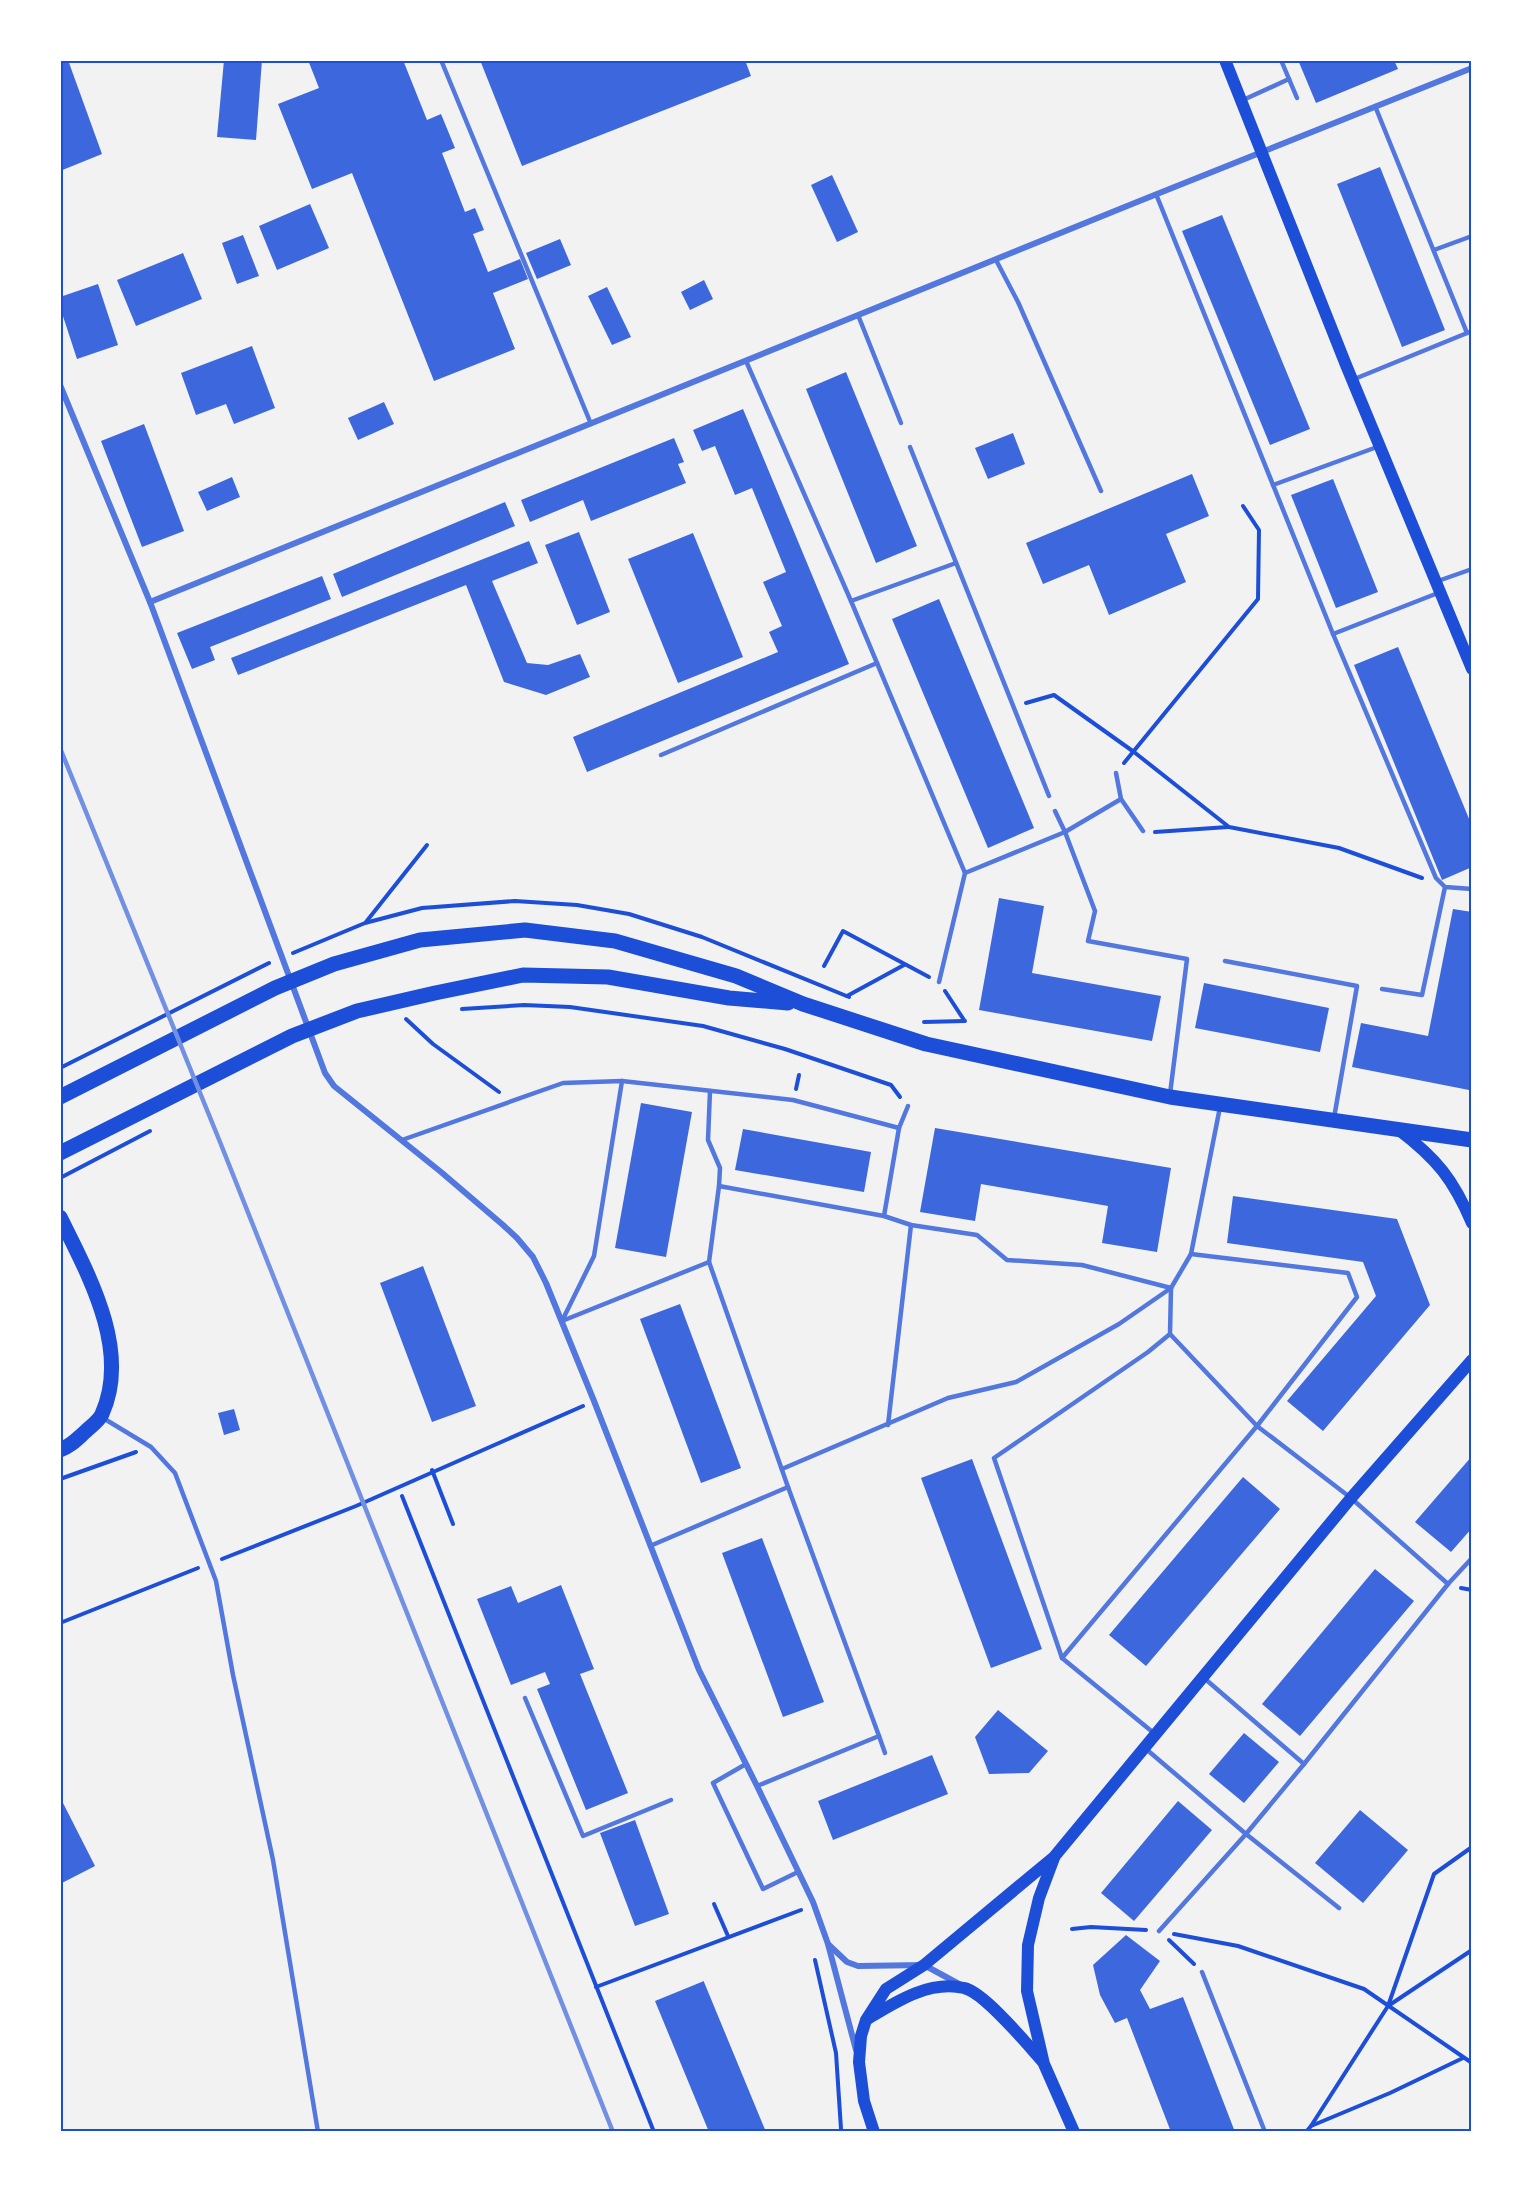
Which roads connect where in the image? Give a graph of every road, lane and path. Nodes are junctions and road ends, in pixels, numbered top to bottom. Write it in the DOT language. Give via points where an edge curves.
graph roads {
  1 [pos="441,60"];
  2 [pos="1225,60"];
  3 [pos="1281,60"];
  4 [pos="1472,68"];
  5 [pos="1289,79"];
  6 [pos="1297,98"];
  7 [pos="1241,101"];
  8 [pos="1375,106"];
  9 [pos="1261,152"];
  10 [pos="1156,194"];
  11 [pos="1472,236"];
  12 [pos="1434,250"];
  13 [pos="996,260"];
  14 [pos="858,315"];
  15 [pos="1470,332"];
  16 [pos="746,361"];
  17 [pos="1352,380"];
  18 [pos="60,385"];
  19 [pos="591,423"];
  20 [pos="901,423"];
  21 [pos="1380,446"];
  22 [pos="910,447"];
  23 [pos="1273,485"];
  24 [pos="1101,491"];
  25 [pos="1243,506"];
  26 [pos="956,563"];
  27 [pos="1472,569"];
  28 [pos="1438,587"];
  29 [pos="851,601"];
  30 [pos="150,602"];
  31 [pos="1334,634"];
  32 [pos="877,663"];
  33 [pos="1472,669"];
  34 [pos="1013,706"];
  35 [pos="1134,752"];
  36 [pos="661,755"];
  37 [pos="1116,773"];
  38 [pos="1049,796"];
  39 [pos="1121,799"];
  40 [pos="1055,811"];
  41 [pos="1229,827"];
  42 [pos="1143,831"];
  43 [pos="1065,832"];
  44 [pos="427,845"];
  45 [pos="964,873"];
  46 [pos="1445,887"];
  47 [pos="1472,889"];
  48 [pos="285,956"];
  49 [pos="276,960"];
  50 [pos="1226,961"];
  51 [pos="904,965"];
  52 [pos="824,966"];
  53 [pos="939,982"];
  54 [pos="1382,989"];
  55 [pos="846,996"];
  56 [pos="803,1004"];
  57 [pos="458,1009"];
  58 [pos="416,1016"];
  59 [pos="406,1018"];
  60 [pos="396,1021"];
  61 [pos="965,1021"];
  62 [pos="60,1068"];
  63 [pos="622,1081"];
  64 [pos="710,1091"];
  65 [pos="60,1097"];
  66 [pos="1170,1097"];
  67 [pos="512,1101"];
  68 [pos="1221,1104"];
  69 [pos="908,1106"];
  70 [pos="1334,1121"];
  71 [pos="899,1128"];
  72 [pos="153,1130"];
  73 [pos="1399,1130"];
  74 [pos="402,1140"];
  75 [pos="1472,1140"];
  76 [pos="60,1153"];
  77 [pos="60,1178"];
  78 [pos="719,1186"];
  79 [pos="884,1216"];
  80 [pos="60,1217"];
  81 [pos="1472,1223"];
  82 [pos="911,1225"];
  83 [pos="1191,1254"];
  84 [pos="709,1262"];
  85 [pos="1171,1287"];
  86 [pos="562,1321"];
  87 [pos="1170,1334"];
  88 [pos="1472,1359"];
  89 [pos="594,1401"];
  90 [pos="101,1416"];
  91 [pos="888,1425"];
  92 [pos="1257,1426"];
  93 [pos="151,1447"];
  94 [pos="60,1450"];
  95 [pos="782,1469"];
  96 [pos="432,1470"];
  97 [pos="60,1479"];
  98 [pos="788,1487"];
  99 [pos="402,1496"];
  100 [pos="1351,1498"];
  101 [pos="453,1524"];
  102 [pos="650,1546"];
  103 [pos="1472,1558"];
  104 [pos="216,1561"];
  105 [pos="205,1566"];
  106 [pos="1448,1584"];
  107 [pos="60,1623"];
  108 [pos="1062,1658"];
  109 [pos="1202,1676"];
  110 [pos="525,1698"];
  111 [pos="1156,1734"];
  112 [pos="879,1736"];
  113 [pos="1144,1748"];
  114 [pos="885,1753"];
  115 [pos="746,1764"];
  116 [pos="1304,1764"];
  117 [pos="758,1786"];
  118 [pos="671,1800"];
  119 [pos="1246,1834"];
  120 [pos="1472,1847"];
  121 [pos="1054,1857"];
  122 [pos="798,1872"];
  123 [pos="714,1904"];
  124 [pos="1339,1908"];
  125 [pos="806,1920"];
  126 [pos="1072,1929"];
  127 [pos="1159,1931"];
  128 [pos="728,1936"];
  129 [pos="828,1944"];
  130 [pos="1472,1950"];
  131 [pos="813,1953"];
  132 [pos="924,1965"];
  133 [pos="1203,1972"];
  134 [pos="596,1987"];
  135 [pos="967,1988"];
  136 [pos="1388,2006"];
  137 [pos="866,2020"];
  138 [pos="1464,2058"];
  139 [pos="860,2062"];
  140 [pos="1472,2063"];
  141 [pos="1044,2064"];
  142 [pos="1311,2126"];
  143 [pos="841,2129"];
  144 [pos="318,2132"];
  145 [pos="654,2132"];
  146 [pos="874,2132"];
  147 [pos="1074,2132"];
  148 [pos="1265,2132"];
  149 [pos="1305,2132"];
  1 -- 19 [label="lane"];
  2 -- 7 [label="main road"];
  3 -- 5 [label="lane"];
  4 -- 8 [label="street"];
  5 -- 6 [label="lane"];
  5 -- 7 [label="lane"];
  7 -- 9 [label="main road"];
  8 -- 9 [label="street"];
  8 -- 12 [label="lane"];
  9 -- 10 [label="street"];
  9 -- 17 [label="main road"];
  10 -- 13 [label="street"];
  10 -- 23 [label="lane"];
  11 -- 12 [label="lane"];
  12 -- 15 [label="lane"];
  13 -- 14 [label="street"];
  13 -- 24 [label="lane"];
  14 -- 16 [label="street"];
  14 -- 20 [label="lane"];
  15 -- 17 [label="lane"];
  16 -- 19 [label="street"];
  16 -- 29 [label="lane"];
  17 -- 21 [label="main road"];
  18 -- 30 [label="street"];
  19 -- 30 [label="street"];
  21 -- 23 [label="lane"];
  21 -- 28 [label="main road"];
  22 -- 26 [label="lane"];
  23 -- 31 [label="lane"];
  25 -- 35 [label="path" via="1259,530 1258,599"];
  26 -- 29 [label="lane"];
  26 -- 34 [label="lane"];
  27 -- 28 [label="lane"];
  28 -- 31 [label="lane"];
  28 -- 33 [label="main road"];
  29 -- 32 [label="lane"];
  30 -- 74 [label="street" via="325,1072 333,1086"];
  31 -- 46 [label="lane" via="1436,878"];
  32 -- 36 [label="lane"];
  32 -- 45 [label="lane"];
  34 -- 35 [label="path" via="1054,695"];
  34 -- 38 [label="lane"];
  35 -- 41 [label="path"];
  37 -- 39 [label="lane"];
  39 -- 42 [label="lane"];
  39 -- 43 [label="lane"];
  40 -- 43 [label="lane"];
  41 -- 42 [label="path"];
  41 -- 46 [label="path" via="1339,848"];
  43 -- 45 [label="lane"];
  43 -- 66 [label="lane" via="1095,911 1088,941 1187,959"];
  44 -- 48 [label="path" via="365,922"];
  45 -- 53 [label="lane"];
  46 -- 47 [label="lane"];
  46 -- 54 [label="lane" via="1422,994"];
  49 -- 62 [label="path"];
  50 -- 70 [label="lane" via="1357,986"];
  51 -- 52 [label="path" via="843,931"];
  51 -- 53 [label="path"];
  51 -- 55 [label="path"];
  53 -- 61 [label="path"];
  56 -- 65 [label="main road" via="736,976 615,941 525,930 420,940 334,964 275,988"];
  56 -- 66 [label="main road" via="926,1044"];
  56 -- 76 [label="main road" via="729,998 608,977 523,975 357,1011 292,1036"];
  57 -- 69 [label="path" via="570,1007 703,1026 891,1085"];
  58 -- 59 [label="path"];
  59 -- 60 [label="path"];
  59 -- 67 [label="path" via="433,1044"];
  63 -- 64 [label="lane"];
  63 -- 67 [label="lane" via="563,1083"];
  63 -- 86 [label="lane" via="594,1256"];
  64 -- 71 [label="lane" via="793,1100"];
  64 -- 78 [label="lane" via="708,1140 720,1168"];
  66 -- 68 [label="main road"];
  67 -- 74 [label="lane"];
  68 -- 70 [label="main road"];
  68 -- 83 [label="lane"];
  69 -- 71 [label="lane"];
  70 -- 73 [label="main road"];
  71 -- 79 [label="lane"];
  72 -- 77 [label="path"];
  73 -- 75 [label="main road"];
  73 -- 81 [label="main road" via="1434,1159 1459,1193"];
  74 -- 86 [label="street" via="517,1238 532,1257"];
  78 -- 79 [label="lane"];
  78 -- 84 [label="lane"];
  79 -- 82 [label="lane"];
  80 -- 90 [label="main road" via="95,1288 108,1334 111,1379"];
  82 -- 85 [label="lane" via="976,1235 1007,1260 1082,1265"];
  82 -- 91 [label="lane"];
  83 -- 85 [label="lane"];
  83 -- 92 [label="lane" via="1348,1273 1357,1297"];
  84 -- 86 [label="lane"];
  84 -- 95 [label="lane"];
  85 -- 87 [label="lane"];
  85 -- 91 [label="lane" via="1119,1324 1016,1382 948,1398"];
  86 -- 89 [label="street"];
  87 -- 92 [label="lane"];
  87 -- 108 [label="lane" via="994,1458"];
  88 -- 100 [label="main road"];
  89 -- 96 [label="path"];
  89 -- 102 [label="street"];
  90 -- 93 [label="lane"];
  90 -- 94 [label="main road" via="71,1446"];
  91 -- 95 [label="lane"];
  92 -- 100 [label="lane"];
  92 -- 108 [label="lane"];
  93 -- 97 [label="path"];
  93 -- 144 [label="lane" via="175,1473 216,1581 273,1860"];
  95 -- 98 [label="lane"];
  96 -- 101 [label="path"];
  96 -- 104 [label="path" via="356,1506"];
  98 -- 102 [label="lane"];
  98 -- 112 [label="lane"];
  99 -- 134 [label="path"];
  100 -- 106 [label="lane"];
  100 -- 109 [label="main road"];
  102 -- 115 [label="street" via="699,1670"];
  103 -- 106 [label="lane"];
  105 -- 107 [label="path"];
  106 -- 116 [label="lane"];
  108 -- 111 [label="lane"];
  109 -- 111 [label="main road"];
  109 -- 116 [label="lane"];
  110 -- 118 [label="lane" via="583,1836"];
  111 -- 113 [label="main road"];
  112 -- 114 [label="lane"];
  112 -- 117 [label="lane"];
  113 -- 119 [label="lane"];
  113 -- 121 [label="main road"];
  115 -- 117 [label="street"];
  115 -- 122 [label="lane" via="713,1783 763,1889"];
  116 -- 119 [label="lane"];
  117 -- 122 [label="street"];
  119 -- 124 [label="lane"];
  119 -- 127 [label="lane"];
  120 -- 136 [label="path" via="1434,1874"];
  121 -- 132 [label="main road"];
  121 -- 141 [label="main road" via="1028,1945 1027,1991"];
  122 -- 129 [label="street"];
  123 -- 128 [label="path"];
  125 -- 128 [label="path" via="803,1909"];
  126 -- 127 [label="path"];
  127 -- 133 [label="path"];
  127 -- 136 [label="path" via="1238,1946 1364,1989"];
  128 -- 134 [label="path"];
  129 -- 132 [label="street" via="847,1962 858,1966"];
  129 -- 139 [label="street"];
  130 -- 136 [label="path"];
  131 -- 143 [label="path" via="836,2053"];
  132 -- 135 [label="street"];
  132 -- 137 [label="main road" via="886,1989"];
  133 -- 148 [label="lane"];
  134 -- 145 [label="path"];
  135 -- 137 [label="main road" via="942,1985 919,1992"];
  135 -- 141 [label="main road" via="1018,2033"];
  136 -- 138 [label="path"];
  136 -- 142 [label="path"];
  137 -- 139 [label="main road"];
  138 -- 140 [label="path"];
  138 -- 142 [label="path"];
  139 -- 146 [label="main road" via="864,2102"];
  141 -- 147 [label="main road"];
  142 -- 149 [label="path"];
}
